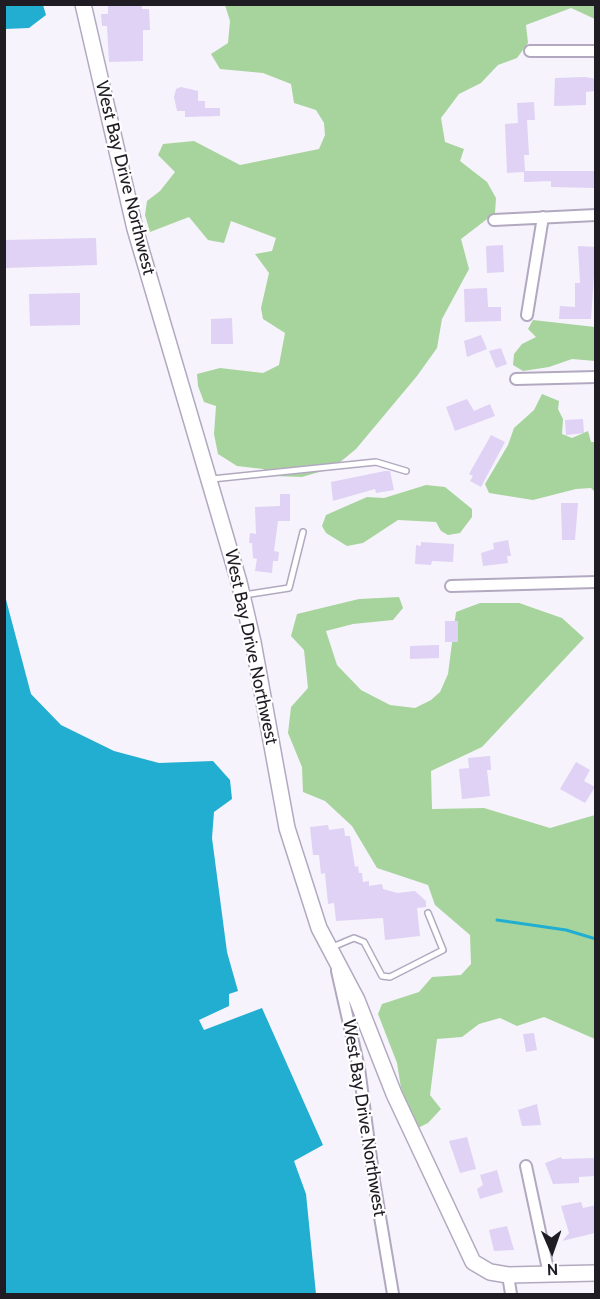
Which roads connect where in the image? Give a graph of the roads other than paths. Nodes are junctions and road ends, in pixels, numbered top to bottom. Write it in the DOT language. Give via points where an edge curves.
graph roads {
  1 [pos="83,4"];
  2 [pos="530,51"];
  3 [pos="596,51"];
  4 [pos="596,215"];
  5 [pos="543,218"];
  6 [pos="494,220"];
  7 [pos="527,315"];
  8 [pos="596,377"];
  9 [pos="516,379"];
  10 [pos="406,471"];
  11 [pos="210,479"];
  12 [pos="303,532"];
  13 [pos="596,582"];
  14 [pos="451,586"];
  15 [pos="242,595"];
  16 [pos="428,913"];
  17 [pos="331,954"];
  18 [pos="526,1166"];
  19 [pos="596,1273"];
  20 [pos="549,1274"];
  21 [pos="508,1275"];
  22 [pos="393,1294"];
  23 [pos="511,1294"];
  1 -- 11 [label="street, West Bay Drive Northwest" via="135,229"];
  2 -- 3 [label="street"];
  4 -- 5 [label="street"];
  5 -- 6 [label="street"];
  5 -- 7 [label="street"];
  8 -- 9 [label="street"];
  10 -- 11 [label="lane" via="368,463"];
  11 -- 15 [label="street, West Bay Drive Northwest"];
  12 -- 15 [label="lane" via="289,588"];
  13 -- 14 [label="street"];
  15 -- 17 [label="street, West Bay Drive Northwest" via="287,828"];
  16 -- 17 [label="lane" via="443,950 390,977 382,976 364,942 354,938"];
  17 -- 21 [label="street" via="357,1000 394,1094 468,1254 479,1266"];
  17 -- 22 [label="street, West Bay Drive Northwest" via="359,1068"];
  18 -- 20 [label="street"];
  19 -- 20 [label="street"];
  20 -- 21 [label="street"];
  21 -- 23 [label="street"];
}
